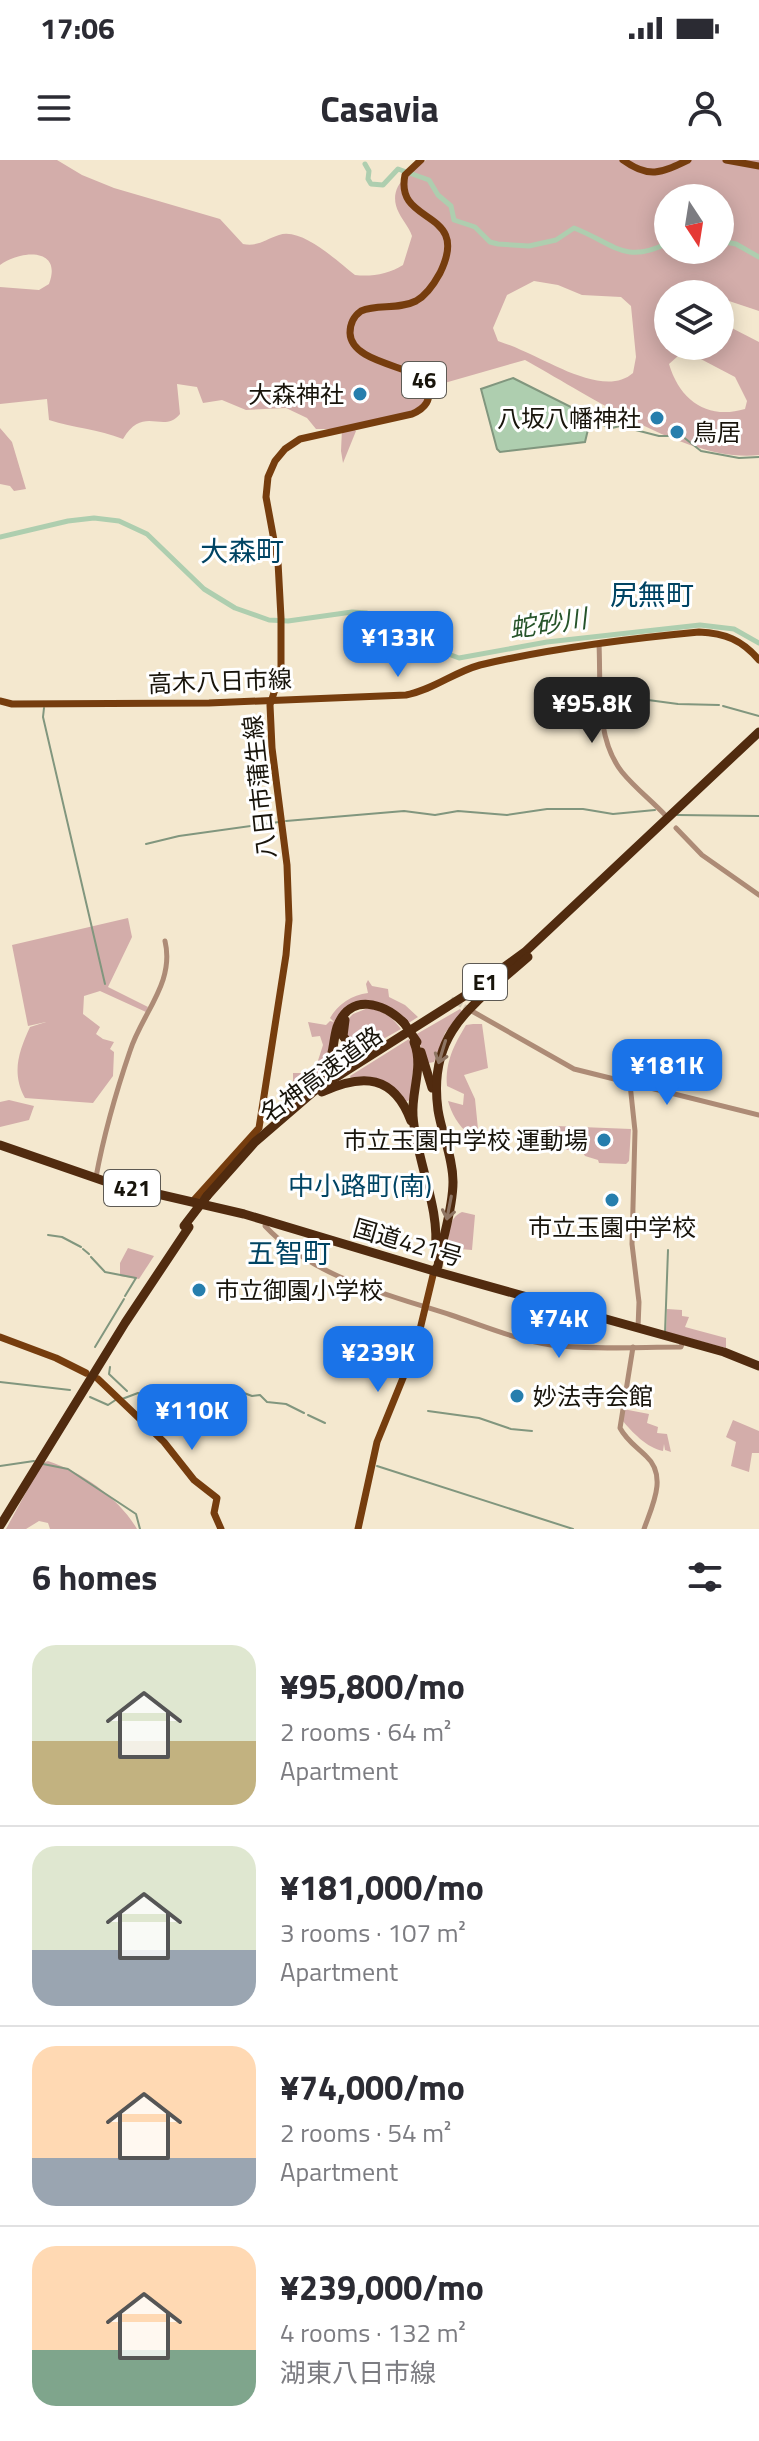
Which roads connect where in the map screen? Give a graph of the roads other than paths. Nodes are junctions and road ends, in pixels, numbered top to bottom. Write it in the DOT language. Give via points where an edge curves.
graph roads {
  1 [pos="421,160"];
  2 [pos="623,160"];
  3 [pos="688,160"];
  4 [pos="726,160"];
  5 [pos="759,166"];
  6 [pos="598,643"];
  7 [pos="759,660"];
  8 [pos="0,701"];
  9 [pos="270,701"];
  10 [pos="759,732"];
  11 [pos="759,738"];
  12 [pos="748,745"];
  13 [pos="666,816"];
  14 [pos="676,828"];
  15 [pos="759,895"];
  16 [pos="551,936"];
  17 [pos="165,941"];
  18 [pos="470,1010"];
  19 [pos="403,1024"];
  20 [pos="398,1036"];
  21 [pos="415,1042"];
  22 [pos="630,1084"];
  23 [pos="322,1092"];
  24 [pos="439,1113"];
  25 [pos="759,1115"];
  26 [pos="414,1128"];
  27 [pos="255,1142"];
  28 [pos="0,1145"];
  29 [pos="96,1178"];
  30 [pos="209,1196"];
  31 [pos="193,1201"];
  32 [pos="266,1221"];
  33 [pos="434,1271"];
  34 [pos="425,1307"];
  35 [pos="638,1328"];
  36 [pos="0,1337"];
  37 [pos="683,1341"];
  38 [pos="633,1347"];
  39 [pos="759,1366"];
  40 [pos="86,1373"];
  41 [pos="98,1379"];
  42 [pos="4,1514"];
  43 [pos="0,1526"];
  44 [pos="221,1529"];
  45 [pos="358,1529"];
  46 [pos="644,1529"];
  1 -- 9 [label="main road, 八日市蒲生線 / 46" via="405,175 405,194 445,232 446,260 421,297 361,311 350,330 360,352 422,378 429,385 429,399 412,414 309,435 275,461 266,497 278,562 281,671"];
  2 -- 3 [label="main road" via="650,173"];
  4 -- 5 [label="main road"];
  6 -- 7 [label="main road, 高木八日市線" via="715,632 738,641"];
  6 -- 9 [label="main road, 高木八日市線" via="476,666 415,693"];
  6 -- 13 [label="street" via="608,746 627,778"];
  8 -- 9 [label="main road, 高木八日市線"];
  9 -- 31 [label="main road, 八日市蒲生線 / 46" via="287,865 286,955 259,1128"];
  10 -- 12 [label="highway, 名神高速道路 / E1"];
  11 -- 12 [label="highway, 名神高速道路 / E1"];
  12 -- 16 [label="highway, 名神高速道路 / E1"];
  12 -- 20 [label="highway, 名神高速道路 / E1" via="525,952"];
  14 -- 15 [label="street" via="702,855"];
  16 -- 23 [label="highway, 名神高速道路 / E1" via="469,999"];
  16 -- 24 [label="highway, one-way" via="474,1002 453,1027 436,1074"];
  17 -- 29 [label="street" via="168,969 131,1046"];
  18 -- 22 [label="street" via="569,1067"];
  19 -- 20 [label="highway" via="369,1006 346,1018 342,1030 357,1048"];
  19 -- 21 [label="highway, bridge"];
  19 -- 27 [label="highway" via="379,1005 351,1010 339,1023 327,1068"];
  20 -- 27 [label="highway, 名神高速道路 / E1" via="313,1092"];
  21 -- 24 [label="highway"];
  21 -- 26 [label="highway" via="419,1061"];
  22 -- 25 [label="street"];
  22 -- 35 [label="street"];
  23 -- 26 [label="highway" via="363,1079 385,1085 404,1105"];
  23 -- 30 [label="highway, 名神高速道路 / E1"];
  24 -- 33 [label="highway, one-way" via="453,1183"];
  26 -- 33 [label="highway" via="436,1231"];
  27 -- 30 [label="highway, 名神高速道路 / E1"];
  28 -- 29 [label="highway, 国道421号 / 421"];
  29 -- 31 [label="highway, 国道421号 / 421"];
  30 -- 42 [label="highway, 名神高速道路 / E1, bridge"];
  31 -- 32 [label="highway, 国道421号 / 421"];
  32 -- 33 [label="highway, 国道421号 / 421"];
  32 -- 34 [label="street" via="272,1234 316,1266"];
  33 -- 34 [label="main road"];
  33 -- 35 [label="highway, 国道421号 / 421"];
  34 -- 38 [label="street" via="539,1343"];
  34 -- 45 [label="main road" via="414,1352 379,1434"];
  35 -- 37 [label="highway, 国道421号 / 421"];
  36 -- 40 [label="main road"];
  37 -- 38 [label="street" via="681,1347"];
  37 -- 39 [label="highway, 国道421号 / 421"];
  38 -- 46 [label="street" via="620,1428 657,1475"];
  41 -- 44 [label="main road" via="217,1498 214,1513"];
  42 -- 43 [label="highway, 名神高速道路 / E1"];
}
